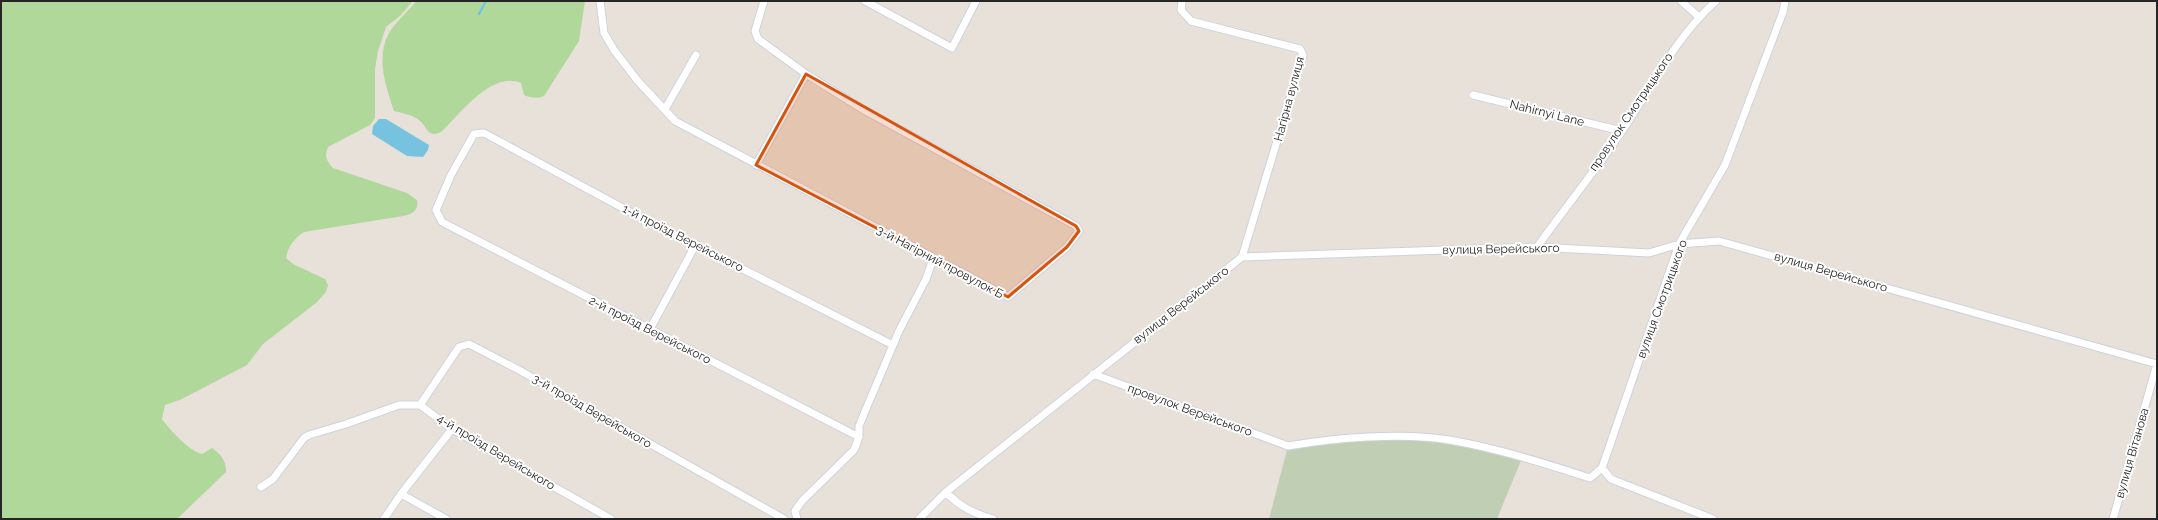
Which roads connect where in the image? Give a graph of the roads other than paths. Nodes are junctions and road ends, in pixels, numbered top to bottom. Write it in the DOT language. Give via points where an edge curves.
graph roads {
  1 [pos="600,1"];
  2 [pos="764,1"];
  3 [pos="865,1"];
  4 [pos="976,1"];
  5 [pos="1182,1"];
  6 [pos="1680,1"];
  7 [pos="1716,1"];
  8 [pos="1785,1"];
  9 [pos="1699,17"];
  10 [pos="696,55"];
  11 [pos="806,74"];
  12 [pos="1473,95"];
  13 [pos="665,109"];
  14 [pos="1622,131"];
  15 [pos="756,165"];
  16 [pos="442,222"];
  17 [pos="696,244"];
  18 [pos="1679,244"];
  19 [pos="1537,247"];
  20 [pos="1242,257"];
  21 [pos="933,259"];
  22 [pos="650,329"];
  23 [pos="893,345"];
  24 [pos="2157,364"];
  25 [pos="1093,374"];
  26 [pos="420,405"];
  27 [pos="452,429"];
  28 [pos="858,437"];
  29 [pos="1602,468"];
  30 [pos="261,487"];
  31 [pos="946,492"];
  32 [pos="401,494"];
  33 [pos="384,519"];
  34 [pos="446,519"];
  35 [pos="611,519"];
  36 [pos="784,519"];
  37 [pos="797,519"];
  38 [pos="919,519"];
  39 [pos="993,519"];
  40 [pos="1713,519"];
  41 [pos="2113,519"];
  1 -- 13 [label="street, 3-й Нагірний провулок Б" via="604,33 614,50 637,80"];
  2 -- 11 [label="street, 3-й Нагірний провулок Б" via="756,31 758,39"];
  3 -- 4 [label="street" via="952,48"];
  5 -- 20 [label="street, Нагірна вулиця" via="1181,10 1191,20 1300,49 1303,55"];
  6 -- 9 [label="street"];
  7 -- 9 [label="street, провулок Смотрицького"];
  8 -- 18 [label="street, вулиця Смотрицького" via="1724,165"];
  9 -- 14 [label="street, провулок Смотрицького" via="1663,63"];
  10 -- 13 [label="street"];
  11 -- 15 [label="street"];
  11 -- 21 [label="street, 3-й Нагірний провулок Б" via="864,110 1076,226 1079,231 1067,247 1008,297"];
  12 -- 14 [label="street, Nahirnyi Lane"];
  13 -- 15 [label="street, 3-й Нагірний провулок Б" via="675,121"];
  14 -- 19 [label="street, провулок Смотрицького"];
  15 -- 21 [label="street, 3-й Нагірний провулок Б"];
  16 -- 17 [label="street, 1-й проїзд Верейського" via="436,210 451,175 474,134 484,133 632,213"];
  16 -- 22 [label="street, 2-й проїзд Верейського"];
  17 -- 22 [label="street"];
  17 -- 23 [label="street, 1-й проїзд Верейського"];
  18 -- 19 [label="street, вулиця Верейського" via="1649,253"];
  18 -- 24 [label="street, вулиця Верейського" via="1720,241"];
  18 -- 29 [label="street, вулиця Смотрицького"];
  19 -- 20 [label="street, вулиця Верейського"];
  20 -- 25 [label="street, вулиця Верейського"];
  21 -- 23 [label="street" via="926,279"];
  22 -- 28 [label="street, 2-й проїзд Верейського"];
  23 -- 28 [label="street" via="859,426"];
  24 -- 41 [label="street, вулиця Вітанова"];
  25 -- 29 [label="street, провулок Верейського" via="1288,446 1352,439 1428,437 1468,444 1590,478"];
  25 -- 31 [label="street, вулиця Верейського"];
  26 -- 27 [label="street, 4-й проїзд Верейського"];
  26 -- 30 [label="street" via="398,405 309,435 273,478"];
  26 -- 36 [label="street, 3-й проїзд Верейського" via="459,347 469,344"];
  27 -- 32 [label="street"];
  27 -- 35 [label="street, 4-й проїзд Верейського"];
  28 -- 37 [label="street" via="854,450 802,501 795,511"];
  29 -- 40 [label="street" via="1611,479"];
  31 -- 38 [label="street, вулиця Верейського"];
  31 -- 39 [label="street" via="958,504"];
  32 -- 33 [label="street"];
  32 -- 34 [label="street"];
}
